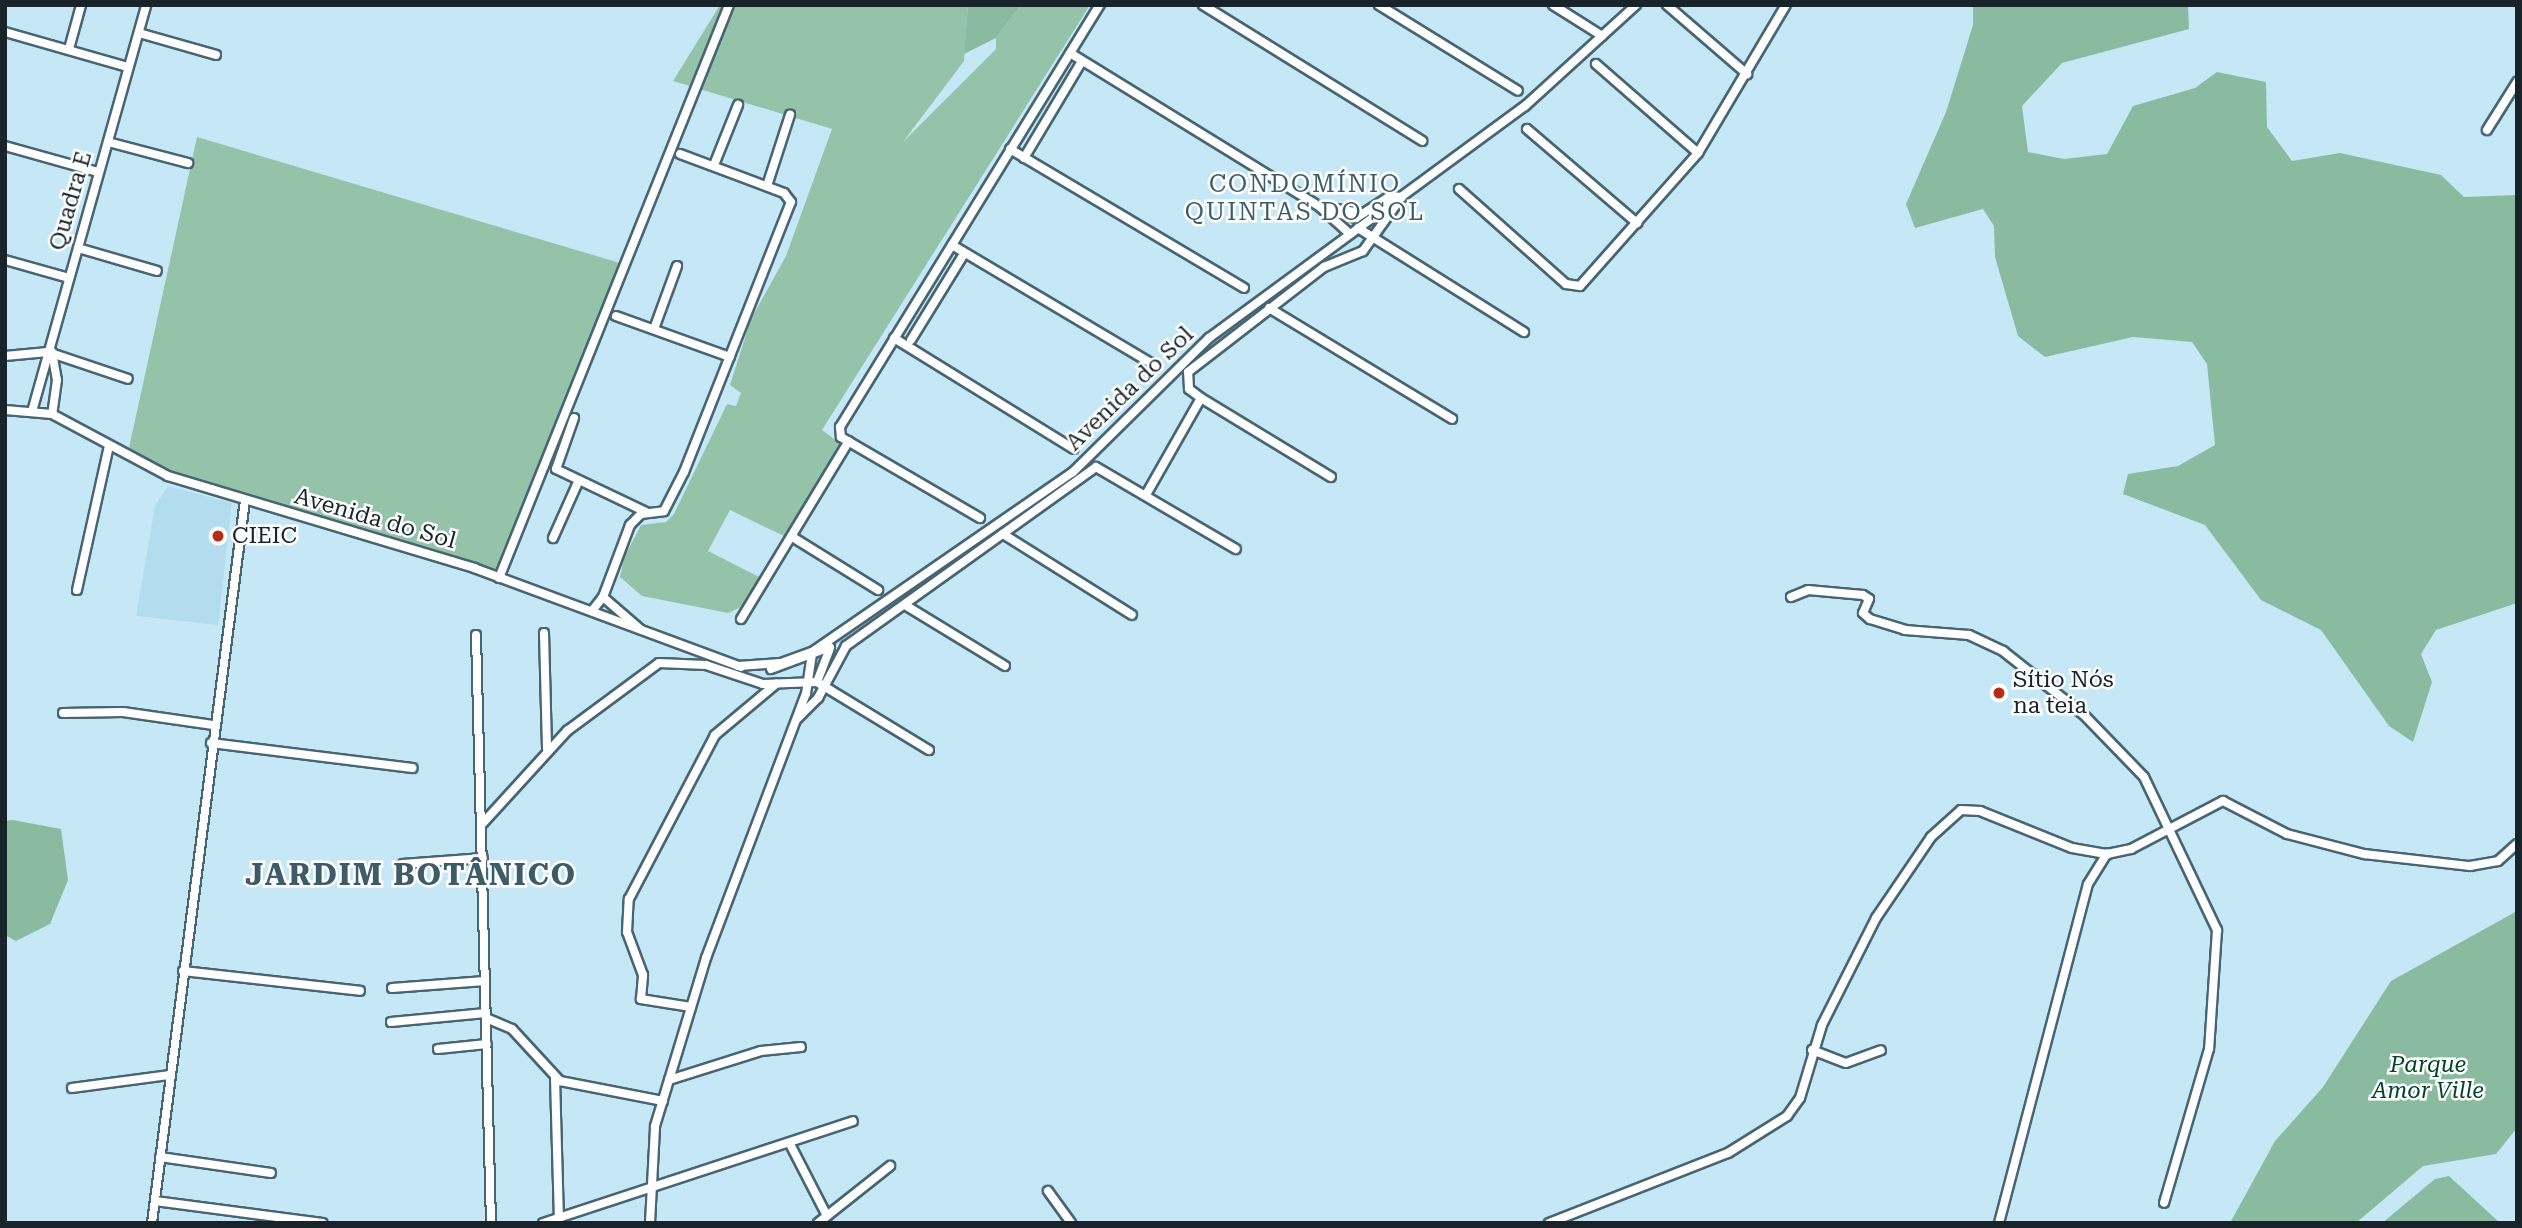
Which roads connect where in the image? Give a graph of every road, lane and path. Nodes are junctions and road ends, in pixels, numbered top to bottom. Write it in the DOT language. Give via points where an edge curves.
graph roads {
  1 [pos="81,5"];
  2 [pos="146,5"];
  3 [pos="729,5"];
  4 [pos="1100,5"];
  5 [pos="1203,5"];
  6 [pos="1379,5"];
  7 [pos="1553,5"];
  8 [pos="1636,5"];
  9 [pos="1667,5"];
  10 [pos="1786,5"];
  11 [pos="5,32"];
  12 [pos="139,33"];
  13 [pos="1602,36"];
  14 [pos="69,49"];
  15 [pos="1070,53"];
  16 [pos="216,55"];
  17 [pos="1082,61"];
  18 [pos="1596,64"];
  19 [pos="128,66"];
  20 [pos="1747,74"];
  21 [pos="2517,82"];
  22 [pos="1518,91"];
  23 [pos="738,105"];
  24 [pos="1033,110"];
  25 [pos="790,115"];
  26 [pos="1047,118"];
  27 [pos="1527,129"];
  28 [pos="2487,130"];
  29 [pos="1422,141"];
  30 [pos="108,142"];
  31 [pos="5,146"];
  32 [pos="1010,149"];
  33 [pos="1698,153"];
  34 [pos="680,155"];
  35 [pos="1024,158"];
  36 [pos="188,163"];
  37 [pos="714,165"];
  38 [pos="98,172"];
  39 [pos="767,186"];
  40 [pos="1459,189"];
  41 [pos="1402,197"];
  42 [pos="1321,207"];
  43 [pos="1359,215"];
  44 [pos="1637,223"];
  45 [pos="1358,228"];
  46 [pos="1347,231"];
  47 [pos="1373,239"];
  48 [pos="952,245"];
  49 [pos="78,248"];
  50 [pos="962,257"];
  51 [pos="5,260"];
  52 [pos="677,265"];
  53 [pos="157,271"];
  54 [pos="69,278"];
  55 [pos="1244,288"];
  56 [pos="922,291"];
  57 [pos="936,299"];
  58 [pos="1269,308"];
  59 [pos="616,316"];
  60 [pos="654,329"];
  61 [pos="1524,332"];
  62 [pos="894,338"];
  63 [pos="911,340"];
  64 [pos="50,350"];
  65 [pos="5,356"];
  66 [pos="730,357"];
  67 [pos="1156,366"];
  68 [pos="128,379"];
  69 [pos="1201,398"];
  70 [pos="33,408"];
  71 [pos="5,411"];
  72 [pos="52,414"];
  73 [pos="574,418"];
  74 [pos="1452,419"];
  75 [pos="849,441"];
  76 [pos="109,446"];
  77 [pos="1074,449"];
  78 [pos="1331,477"];
  79 [pos="578,482"];
  80 [pos="1147,493"];
  81 [pos="245,500"];
  82 [pos="646,512"];
  83 [pos="980,519"];
  84 [pos="1003,534"];
  85 [pos="553,538"];
  86 [pos="794,538"];
  87 [pos="1236,549"];
  88 [pos="499,578"];
  89 [pos="77,590"];
  90 [pos="878,590"];
  91 [pos="603,597"];
  92 [pos="1791,597"];
  93 [pos="905,605"];
  94 [pos="592,611"];
  95 [pos="1132,615"];
  96 [pos="741,619"];
  97 [pos="853,626"];
  98 [pos="643,632"];
  99 [pos="544,633"];
  100 [pos="476,635"];
  101 [pos="832,645"];
  102 [pos="808,657"];
  103 [pos="1005,666"];
  104 [pos="818,670"];
  105 [pos="813,682"];
  106 [pos="776,684"];
  107 [pos="806,694"];
  108 [pos="816,701"];
  109 [pos="63,713"];
  110 [pos="797,719"];
  111 [pos="213,725"];
  112 [pos="211,743"];
  113 [pos="547,749"];
  114 [pos="929,750"];
  115 [pos="412,768"];
  116 [pos="482,823"];
  117 [pos="2166,826"];
  118 [pos="2517,844"];
  119 [pos="2107,854"];
  120 [pos="483,858"];
  121 [pos="403,864"];
  122 [pos="183,971"];
  123 [pos="485,981"];
  124 [pos="392,988"];
  125 [pos="360,991"];
  126 [pos="691,1007"];
  127 [pos="486,1015"];
  128 [pos="391,1022"];
  129 [pos="486,1044"];
  130 [pos="802,1047"];
  131 [pos="438,1049"];
  132 [pos="1812,1050"];
  133 [pos="1881,1050"];
  134 [pos="170,1075"];
  135 [pos="555,1077"];
  136 [pos="669,1080"];
  137 [pos="72,1088"];
  138 [pos="663,1101"];
  139 [pos="853,1121"];
  140 [pos="790,1144"];
  141 [pos="160,1157"];
  142 [pos="890,1166"];
  143 [pos="271,1173"];
  144 [pos="651,1187"];
  145 [pos="1048,1191"];
  146 [pos="155,1201"];
  147 [pos="2164,1202"];
  148 [pos="827,1216"];
  149 [pos="559,1220"];
  150 [pos="152,1223"];
  151 [pos="323,1223"];
  152 [pos="492,1223"];
  153 [pos="543,1223"];
  154 [pos="650,1223"];
  155 [pos="818,1223"];
  156 [pos="1071,1223"];
  157 [pos="1549,1223"];
  158 [pos="1999,1223"];
  1 -- 14 [label="street"];
  2 -- 12 [label="street, Quadra E"];
  3 -- 88 [label="street"];
  4 -- 15 [label="street"];
  5 -- 29 [label="street"];
  6 -- 22 [label="street"];
  7 -- 13 [label="street"];
  8 -- 13 [label="street"];
  9 -- 20 [label="street"];
  10 -- 20 [label="street"];
  11 -- 14 [label="street"];
  12 -- 16 [label="street"];
  12 -- 19 [label="street, Quadra E"];
  13 -- 41 [label="street" via="1525,106"];
  14 -- 19 [label="street"];
  15 -- 17 [label="street"];
  15 -- 24 [label="street"];
  17 -- 26 [label="street"];
  17 -- 42 [label="street"];
  18 -- 33 [label="street"];
  19 -- 30 [label="street, Quadra E"];
  20 -- 33 [label="street"];
  21 -- 28 [label="street"];
  23 -- 37 [label="street"];
  24 -- 26 [label="street"];
  24 -- 32 [label="street"];
  25 -- 39 [label="street"];
  26 -- 35 [label="street"];
  27 -- 44 [label="street"];
  30 -- 36 [label="street"];
  30 -- 38 [label="street, Quadra E"];
  31 -- 38 [label="street"];
  32 -- 35 [label="street"];
  32 -- 48 [label="street"];
  33 -- 44 [label="street"];
  34 -- 37 [label="street"];
  35 -- 55 [label="street"];
  37 -- 39 [label="street"];
  38 -- 49 [label="street, Quadra E"];
  39 -- 66 [label="street" via="790,202"];
  40 -- 44 [label="street" via="1576,287"];
  41 -- 43 [label="street" via="1390,196"];
  41 -- 45 [label="street"];
  41 -- 47 [label="street"];
  42 -- 43 [label="street"];
  42 -- 46 [label="street"];
  43 -- 46 [label="street"];
  45 -- 46 [label="street"];
  45 -- 47 [label="street"];
  46 -- 97 [label="street, Avenida do Sol" via="1209,338 1099,451"];
  47 -- 58 [label="street"];
  47 -- 61 [label="street"];
  48 -- 56 [label="street"];
  48 -- 67 [label="street"];
  49 -- 53 [label="street"];
  49 -- 54 [label="street, Quadra E"];
  50 -- 57 [label="street"];
  51 -- 54 [label="street"];
  52 -- 60 [label="street"];
  54 -- 64 [label="street, Quadra E"];
  56 -- 57 [label="street"];
  56 -- 62 [label="street"];
  57 -- 63 [label="street"];
  58 -- 69 [label="street" via="1188,372 1189,389"];
  58 -- 74 [label="street"];
  59 -- 60 [label="street"];
  60 -- 66 [label="street"];
  62 -- 75 [label="street" via="840,427"];
  62 -- 77 [label="street"];
  64 -- 65 [label="street"];
  64 -- 68 [label="street"];
  64 -- 70 [label="street, Quadra E"];
  64 -- 72 [label="street" via="57,380"];
  66 -- 82 [label="street" via="665,509"];
  69 -- 78 [label="street"];
  69 -- 80 [label="street"];
  70 -- 71 [label="street, Avenida do Sol"];
  70 -- 72 [label="street, Avenida do Sol"];
  72 -- 76 [label="street, Avenida do Sol"];
  73 -- 79 [label="street" via="555,463 560,474"];
  75 -- 83 [label="street"];
  75 -- 86 [label="street"];
  76 -- 81 [label="street, Avenida do Sol" via="169,476"];
  76 -- 89 [label="street"];
  79 -- 82 [label="street"];
  79 -- 85 [label="street"];
  80 -- 84 [label="street" via="1098,466"];
  80 -- 87 [label="street"];
  81 -- 88 [label="street, Avenida do Sol"];
  81 -- 111 [label="street"];
  82 -- 91 [label="street" via="624,538"];
  84 -- 93 [label="street"];
  84 -- 95 [label="street"];
  86 -- 90 [label="street"];
  86 -- 96 [label="street"];
  88 -- 94 [label="street, Avenida do Sol"];
  91 -- 94 [label="street"];
  91 -- 98 [label="street"];
  92 -- 117 [label="street" via="1812,590 1863,594 1869,599 1863,613 1870,619 1905,630 1961,633 2003,651 2126,756"];
  93 -- 103 [label="street"];
  93 -- 105 [label="street" via="846,646"];
  94 -- 98 [label="street, Avenida do Sol"];
  97 -- 101 [label="street, Avenida do Sol"];
  97 -- 102 [label="street, Avenida do Sol"];
  98 -- 102 [label="street, Avenida do Sol" via="738,666"];
  99 -- 113 [label="street"];
  100 -- 116 [label="street"];
  101 -- 102 [label="street, Avenida do Sol"];
  101 -- 104 [label="street"];
  102 -- 104 [label="street"];
  102 -- 105 [label="street"];
  104 -- 105 [label="street"];
  105 -- 106 [label="street"];
  105 -- 107 [label="street"];
  105 -- 108 [label="street"];
  105 -- 114 [label="street"];
  106 -- 113 [label="street" via="706,665 659,663"];
  106 -- 126 [label="street" via="715,735 629,899 627,932 643,975 641,999"];
  107 -- 108 [label="street"];
  107 -- 110 [label="street"];
  108 -- 110 [label="street"];
  109 -- 111 [label="street" via="123,712"];
  110 -- 126 [label="street"];
  111 -- 112 [label="street"];
  112 -- 115 [label="street"];
  112 -- 122 [label="street"];
  113 -- 116 [label="street"];
  116 -- 120 [label="street"];
  117 -- 118 [label="street" via="2222,801 2287,834 2364,854 2470,866 2498,861"];
  117 -- 119 [label="street" via="2131,849"];
  117 -- 147 [label="street" via="2215,922 2217,953 2209,1049"];
  119 -- 132 [label="street" via="2064,845 1980,811 1954,814 1881,909"];
  119 -- 158 [label="street" via="2088,884"];
  120 -- 121 [label="street"];
  120 -- 123 [label="street"];
  122 -- 125 [label="street"];
  122 -- 134 [label="street"];
  123 -- 124 [label="street"];
  123 -- 127 [label="street"];
  126 -- 136 [label="street"];
  127 -- 128 [label="street"];
  127 -- 129 [label="street"];
  127 -- 135 [label="street" via="512,1029"];
  129 -- 131 [label="street"];
  129 -- 152 [label="street"];
  130 -- 136 [label="street" via="761,1051"];
  132 -- 133 [label="street" via="1846,1063"];
  132 -- 157 [label="street" via="1796,1106 1753,1140"];
  134 -- 137 [label="street"];
  134 -- 141 [label="street"];
  135 -- 138 [label="street"];
  135 -- 149 [label="street"];
  136 -- 138 [label="street"];
  138 -- 144 [label="street" via="653,1133"];
  139 -- 140 [label="street"];
  140 -- 144 [label="street"];
  140 -- 148 [label="street"];
  141 -- 143 [label="street"];
  141 -- 146 [label="street"];
  142 -- 148 [label="street"];
  144 -- 149 [label="street"];
  144 -- 154 [label="street"];
  145 -- 156 [label="street"];
  146 -- 150 [label="street"];
  146 -- 151 [label="street"];
  148 -- 155 [label="street"];
  149 -- 153 [label="street"];
}
